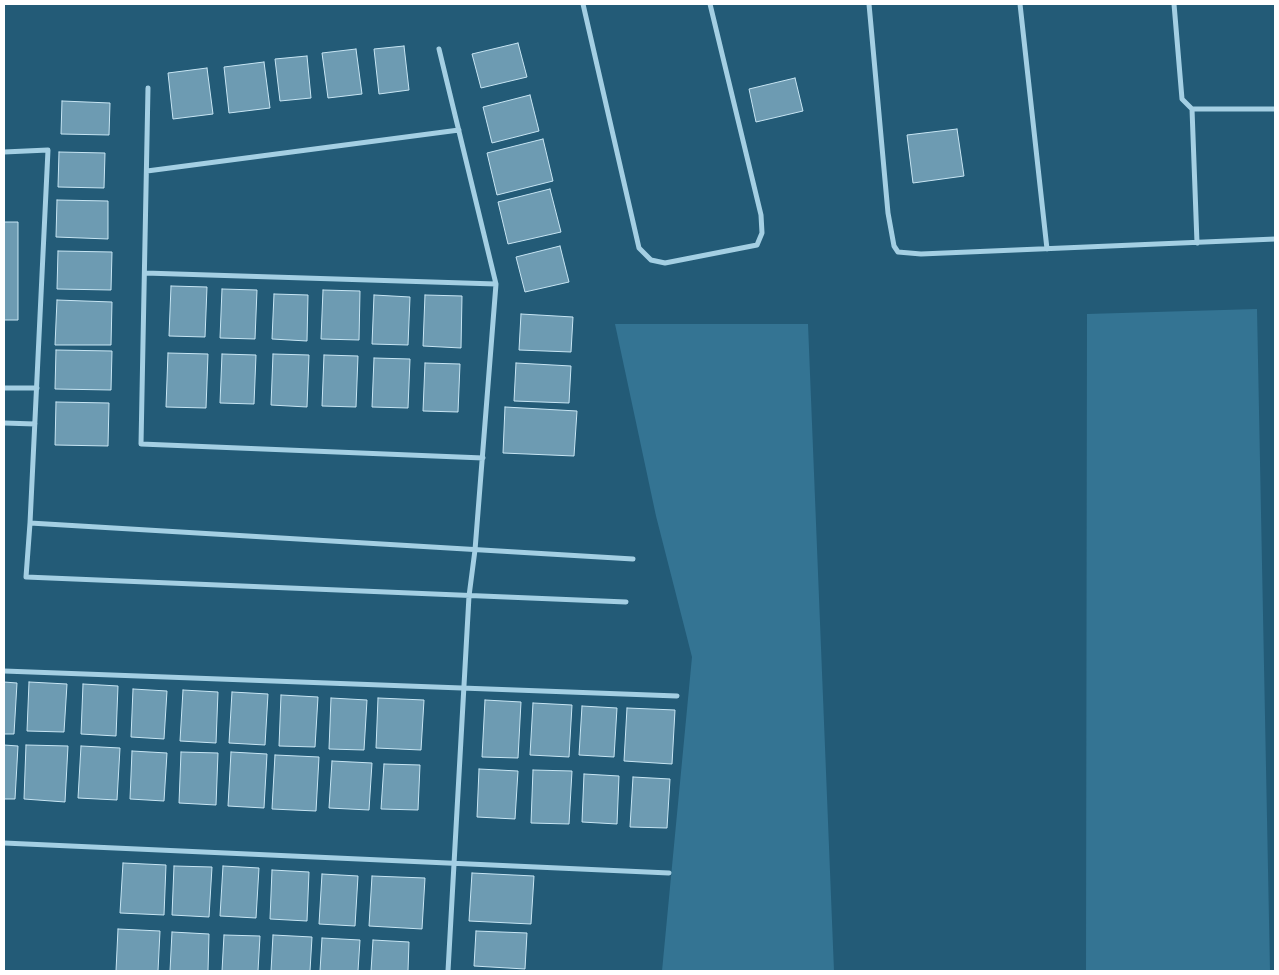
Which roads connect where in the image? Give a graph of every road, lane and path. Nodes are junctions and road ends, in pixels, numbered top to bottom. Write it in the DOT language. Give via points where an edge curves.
graph roads {
  1 [pos="582,4"];
  2 [pos="710,4"];
  3 [pos="869,4"];
  4 [pos="1020,4"];
  5 [pos="1174,4"];
  6 [pos="439,49"];
  7 [pos="148,88"];
  8 [pos="1192,109"];
  9 [pos="1275,109"];
  10 [pos="458,130"];
  11 [pos="4,152"];
  12 [pos="147,171"];
  13 [pos="1275,239"];
  14 [pos="1196,243"];
  15 [pos="1047,249"];
  16 [pos="145,273"];
  17 [pos="496,284"];
  18 [pos="4,388"];
  19 [pos="37,388"];
  20 [pos="4,423"];
  21 [pos="35,424"];
  22 [pos="483,458"];
  23 [pos="30,523"];
  24 [pos="475,550"];
  25 [pos="633,559"];
  26 [pos="469,596"];
  27 [pos="626,602"];
  28 [pos="4,671"];
  29 [pos="464,688"];
  30 [pos="677,696"];
  31 [pos="4,843"];
  32 [pos="454,863"];
  33 [pos="669,873"];
  34 [pos="448,971"];
  1 -- 2 [label="street" via="639,248 650,260 665,263 757,245 762,233"];
  3 -- 15 [label="street" via="888,213 898,252"];
  4 -- 15 [label="street"];
  5 -- 8 [label="street" via="1182,99"];
  6 -- 10 [label="street"];
  7 -- 12 [label="street"];
  8 -- 9 [label="street"];
  8 -- 14 [label="street"];
  10 -- 12 [label="street"];
  10 -- 17 [label="street"];
  11 -- 19 [label="street" via="48,150"];
  12 -- 16 [label="street"];
  13 -- 14 [label="street"];
  14 -- 15 [label="street"];
  16 -- 17 [label="street"];
  16 -- 22 [label="street" via="141,444"];
  17 -- 22 [label="street"];
  18 -- 19 [label="street"];
  19 -- 21 [label="street"];
  20 -- 21 [label="street"];
  21 -- 23 [label="street"];
  22 -- 24 [label="street"];
  23 -- 24 [label="street"];
  23 -- 26 [label="street" via="26,577"];
  24 -- 25 [label="street"];
  24 -- 26 [label="street"];
  26 -- 27 [label="street"];
  26 -- 29 [label="street"];
  28 -- 29 [label="street"];
  29 -- 30 [label="street"];
  29 -- 32 [label="street"];
  31 -- 32 [label="street"];
  32 -- 33 [label="street"];
  32 -- 34 [label="street"];
}
